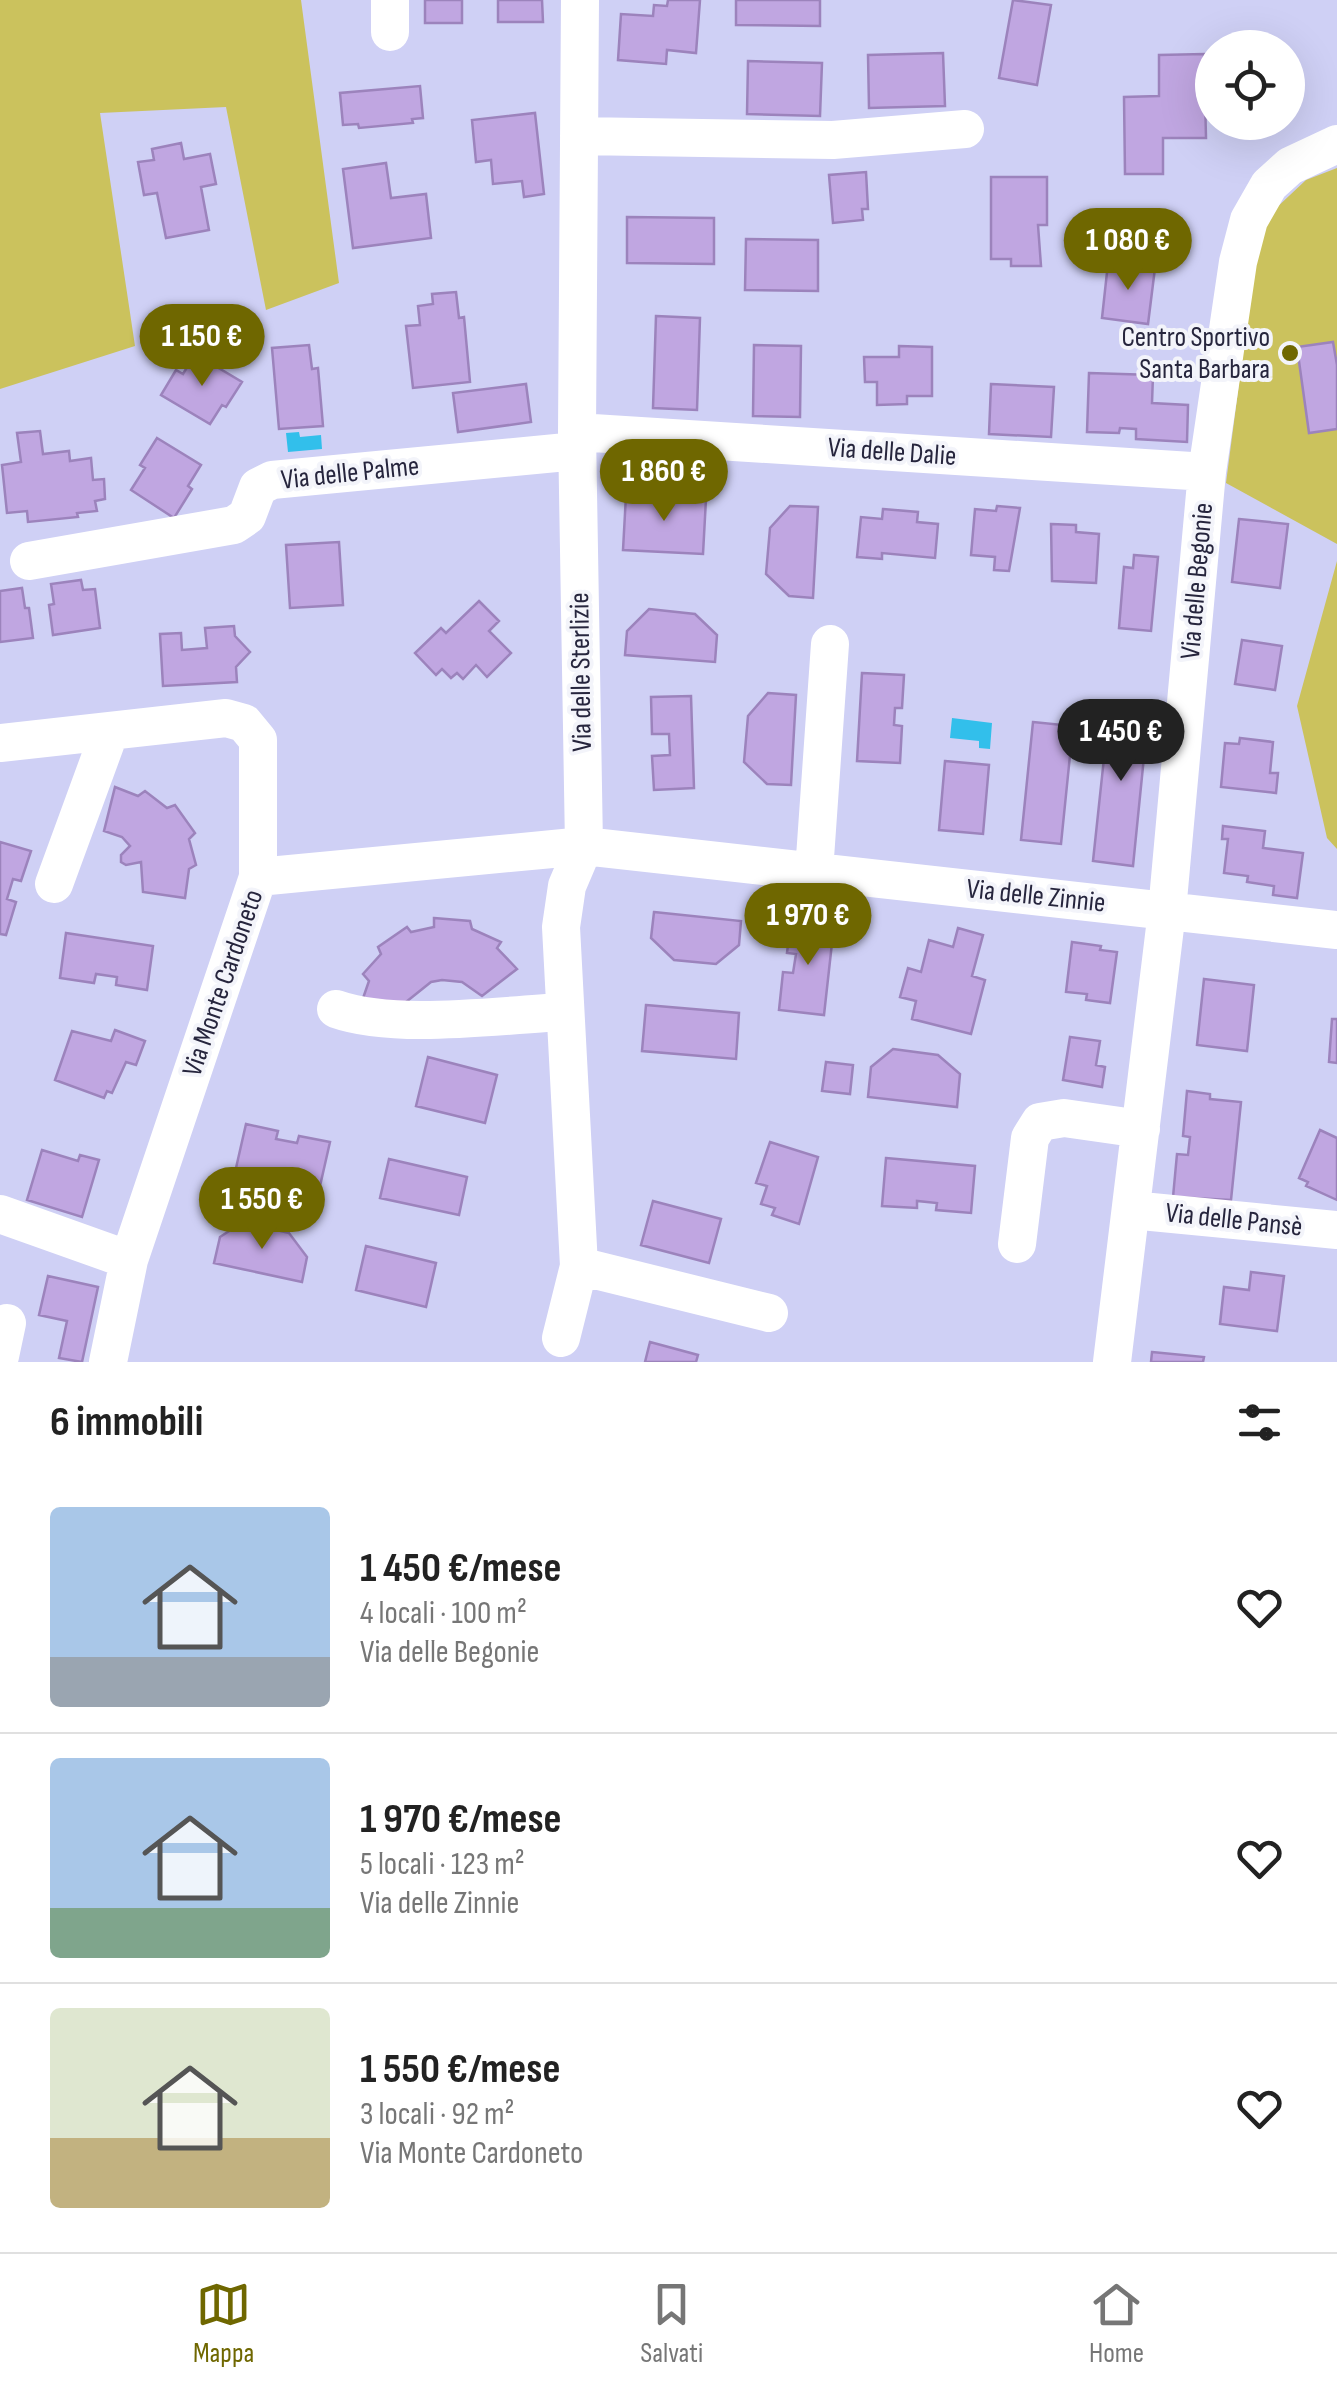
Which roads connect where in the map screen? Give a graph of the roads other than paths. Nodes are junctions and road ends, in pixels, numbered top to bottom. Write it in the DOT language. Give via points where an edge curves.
graph roads {
  1 [pos="580,0"];
  2 [pos="965,129"];
  3 [pos="579,136"];
  4 [pos="1337,144"];
  5 [pos="577,441"];
  6 [pos="1207,472"];
  7 [pos="29,560"];
  8 [pos="830,644"];
  9 [pos="110,731"];
  10 [pos="0,744"];
  11 [pos="584,846"];
  12 [pos="814,872"];
  13 [pos="258,877"];
  14 [pos="54,884"];
  15 [pos="1167,911"];
  16 [pos="1337,930"];
  17 [pos="336,1009"];
  18 [pos="565,1012"];
  19 [pos="1141,1129"];
  20 [pos="1132,1210"];
  21 [pos="0,1214"];
  22 [pos="1337,1230"];
  23 [pos="1017,1244"];
  24 [pos="129,1260"];
  25 [pos="578,1266"];
  26 [pos="768,1314"];
  27 [pos="561,1338"];
  28 [pos="108,1362"];
  29 [pos="1112,1362"];
  1 -- 3 [label="street, Via delle Sterlizie"];
  2 -- 3 [label="street" via="833,140"];
  3 -- 5 [label="street, Via delle Sterlizie"];
  4 -- 6 [label="street, Via delle Begonie" via="1275,178 1249,220"];
  5 -- 6 [label="street, Via delle Dalie"];
  5 -- 7 [label="street, Via delle Palme" via="272,480 258,488 248,516 234,525"];
  5 -- 11 [label="street, Via delle Sterlizie"];
  6 -- 15 [label="street, Via delle Begonie"];
  8 -- 12 [label="street"];
  9 -- 10 [label="street, Via Monte Cardoneto"];
  9 -- 13 [label="street, Via Monte Cardoneto" via="226,718 250,728 259,748"];
  9 -- 14 [label="street"];
  11 -- 12 [label="street, Via delle Zinnie"];
  11 -- 13 [label="street, Via delle Zinnie"];
  11 -- 18 [label="street, Via delle Sterlizie" via="561,918"];
  12 -- 15 [label="street, Via delle Zinnie"];
  13 -- 24 [label="street, Via Monte Cardoneto"];
  15 -- 16 [label="street, Via delle Zinnie"];
  15 -- 19 [label="street, Via delle Begonie"];
  17 -- 18 [label="street" via="384,1019"];
  18 -- 25 [label="street, Via delle Sterlizie"];
  19 -- 20 [label="street, Via delle Begonie"];
  19 -- 23 [label="street" via="1064,1118 1040,1122 1030,1138"];
  20 -- 22 [label="street, Via delle Pansè"];
  20 -- 29 [label="street, Via delle Begonie"];
  21 -- 24 [label="street"];
  24 -- 28 [label="street, Via Monte Cardoneto"];
  25 -- 26 [label="street"];
  25 -- 27 [label="street, Via delle Sterlizie"];
}
